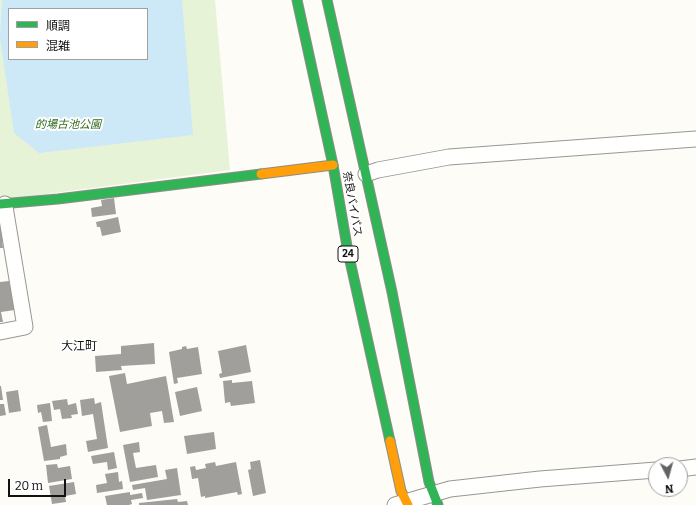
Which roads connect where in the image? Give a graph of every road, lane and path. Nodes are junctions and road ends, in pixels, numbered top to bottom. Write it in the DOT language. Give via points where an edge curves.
graph roads {
  1 [pos="296,0"];
  2 [pos="327,0"];
  3 [pos="696,139"];
  4 [pos="333,164"];
  5 [pos="366,174"];
  6 [pos="3,204"];
  7 [pos="0,332"];
  8 [pos="648,471"];
  9 [pos="436,499"];
  10 [pos="403,504"];
  1 -- 4 [label="main road, 奈良バイパス / 24"];
  2 -- 5 [label="main road, 奈良バイパス"];
  3 -- 5 [label="street" via="449,157"];
  4 -- 6 [label="main road"];
  4 -- 10 [label="main road, 奈良バイパス / 24" via="348,252"];
  5 -- 9 [label="main road, 奈良バイパス" via="427,472"];
  6 -- 7 [label="street" via="25,327"];
  8 -- 9 [label="street" via="450,489"];
  9 -- 10 [label="street"];
}
